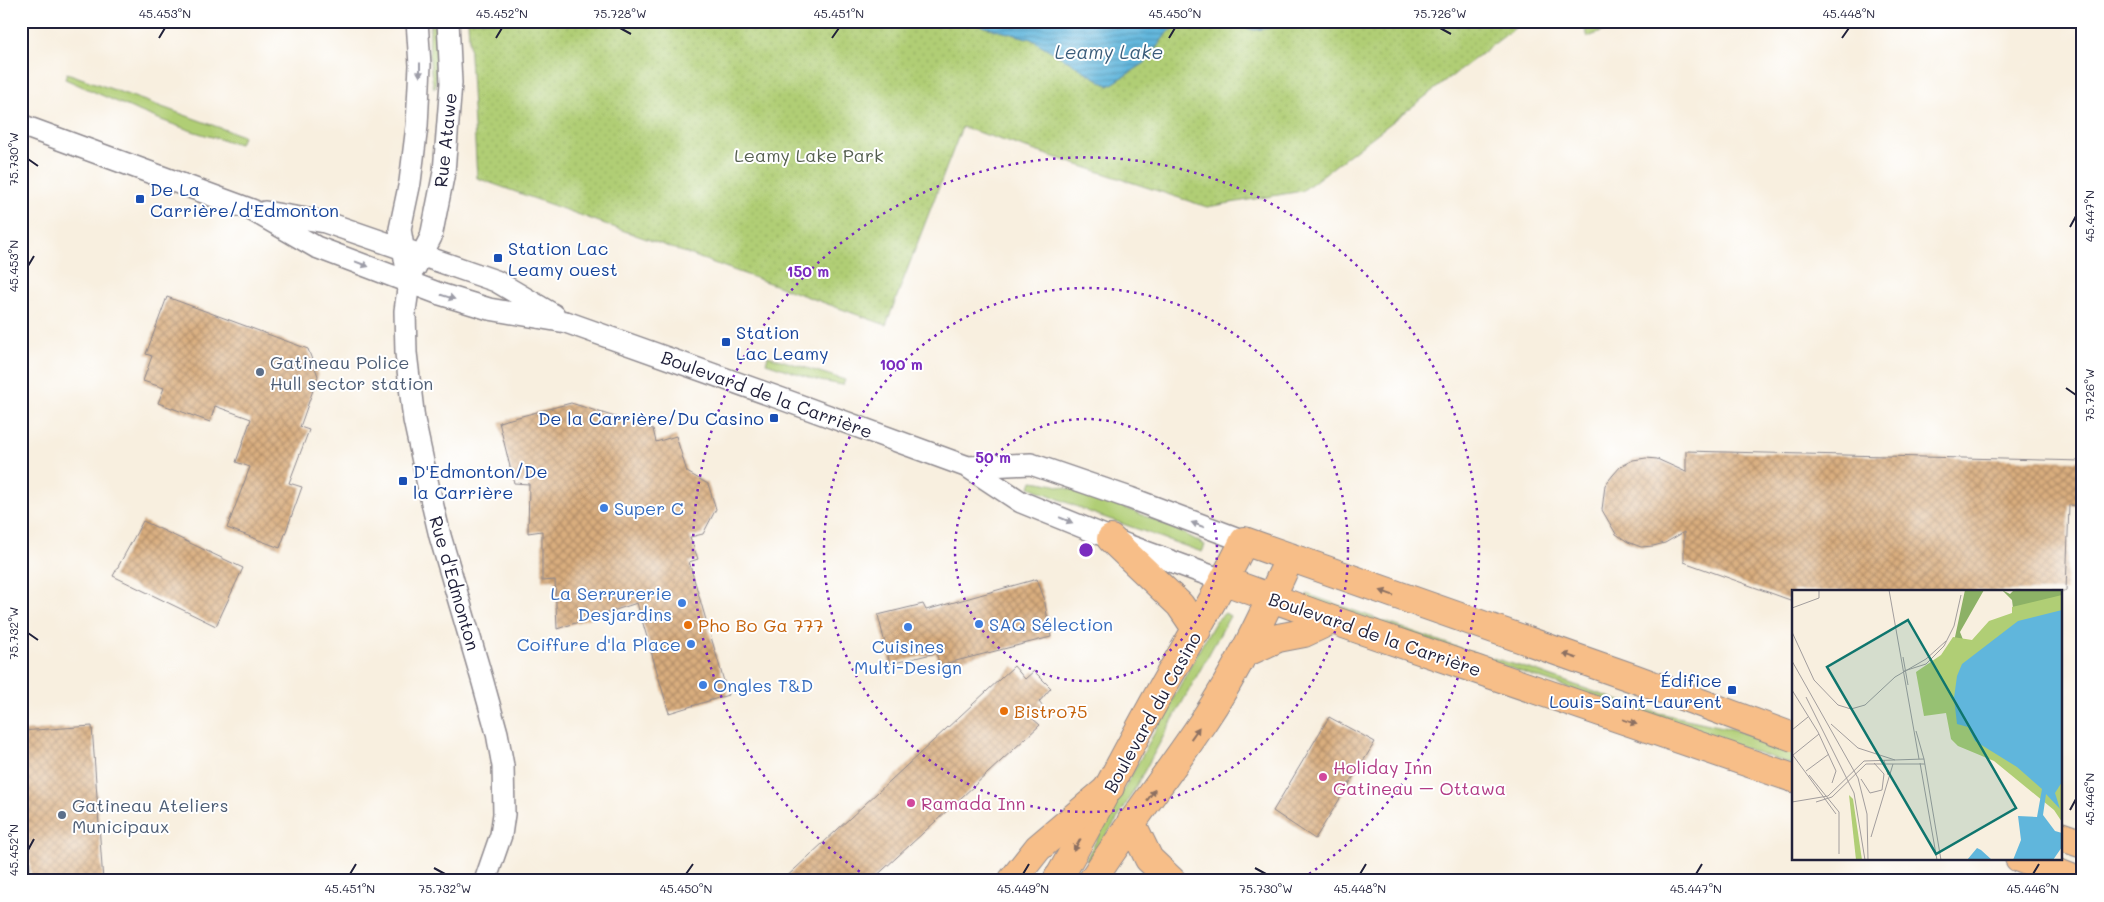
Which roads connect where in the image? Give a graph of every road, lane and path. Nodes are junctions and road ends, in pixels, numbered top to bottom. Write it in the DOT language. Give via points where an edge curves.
graph roads {
  1 [pos="417,21"];
  2 [pos="448,21"];
  3 [pos="21,125"];
  4 [pos="252,210"];
  5 [pos="413,253"];
  6 [pos="409,282"];
  7 [pos="566,322"];
  8 [pos="968,467"];
  9 [pos="1111,539"];
  10 [pos="1244,541"];
  11 [pos="1290,558"];
  12 [pos="1225,580"];
  13 [pos="1272,597"];
  14 [pos="1332,620"];
  15 [pos="1197,630"];
  16 [pos="1245,653"];
  17 [pos="1792,737"];
  18 [pos="1792,778"];
  19 [pos="1110,788"];
  20 [pos="1131,822"];
  21 [pos="2062,837"];
  22 [pos="2083,844"];
  23 [pos="2025,860"];
  24 [pos="1061,880"];
  25 [pos="485,881"];
  26 [pos="1012,881"];
  27 [pos="1092,881"];
  28 [pos="1172,881"];
  29 [pos="2079,881"];
  1 -- 5 [label="street, Rue Atawe, one-way" via="419,106 410,182 400,229"];
  2 -- 5 [label="street, Rue Atawe" via="451,83 444,172 431,238"];
  3 -- 4 [label="street, Boulevard de la Carrière"];
  4 -- 5 [label="street, Boulevard de la Carrière" via="325,222"];
  4 -- 6 [label="street, Boulevard de la Carrière, one-way" via="316,248"];
  5 -- 6 [label="street, Rue d'Edmonton"];
  5 -- 7 [label="street, Boulevard de la Carrière" via="496,281"];
  6 -- 7 [label="street, Boulevard de la Carrière, one-way" via="489,309"];
  6 -- 25 [label="street, Rue d'Edmonton" via="405,311 406,353 414,420 440,536 497,733 503,766 501,835"];
  7 -- 8 [label="street, Boulevard de la Carrière"];
  8 -- 9 [label="street, Boulevard de la Carrière, one-way" via="1021,502"];
  10 -- 8 [label="street, Boulevard de la Carrière, one-way" via="1031,464"];
  9 -- 12 [label="street, Boulevard de la Carrière"];
  9 -- 15 [label="main road" via="1180,605"];
  10 -- 11 [label="main road, Boulevard de la Carrière"];
  10 -- 12 [label="main road, Boulevard du Casino"];
  11 -- 13 [label="main road, Boulevard du Casino"];
  17 -- 11 [label="main road, Boulevard de la Carrière, one-way"];
  12 -- 13 [label="main road, Boulevard de la Carrière"];
  12 -- 15 [label="main road, Boulevard du Casino"];
  13 -- 14 [label="main road, Boulevard de la Carrière"];
  13 -- 16 [label="main road, Boulevard du Casino"];
  14 -- 16 [label="main road"];
  14 -- 18 [label="main road, Boulevard de la Carrière, one-way"];
  15 -- 19 [label="main road, Boulevard du Casino"];
  20 -- 16 [label="main road, Boulevard du Casino, one-way" via="1203,722"];
  19 -- 24 [label="main road, Boulevard du Casino, one-way"];
  19 -- 26 [label="main road" via="1038,848"];
  20 -- 27 [label="main road, Boulevard du Casino"];
  20 -- 28 [label="main road" via="1149,859"];
  21 -- 22 [label="main road"];
  23 -- 29 [label="main road"];
}
